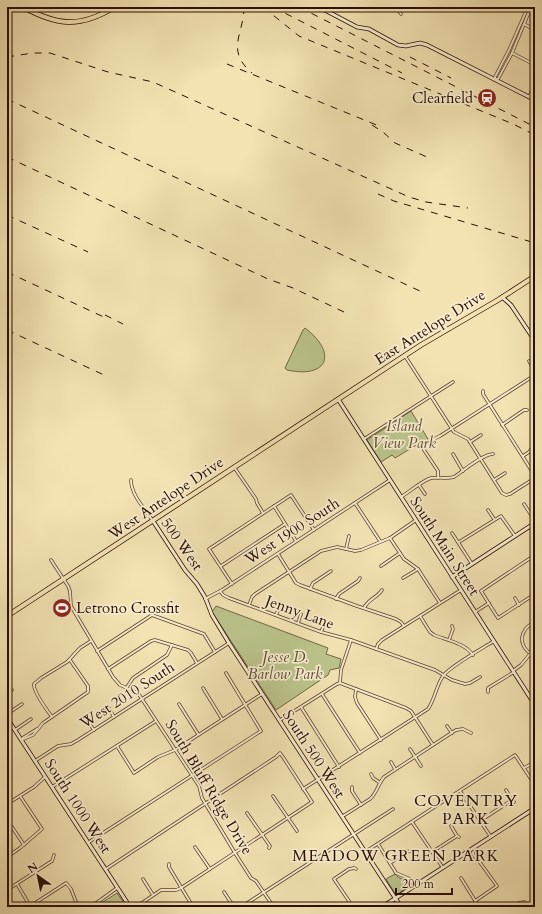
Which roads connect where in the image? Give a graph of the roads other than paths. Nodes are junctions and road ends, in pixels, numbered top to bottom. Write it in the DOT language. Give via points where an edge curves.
graph roads {
  1 [pos="23,7"];
  2 [pos="85,7"];
  3 [pos="115,7"];
  4 [pos="318,7"];
  5 [pos="396,7"];
  6 [pos="528,7"];
  7 [pos="531,7"];
  8 [pos="88,10"];
  9 [pos="401,14"];
  10 [pos="523,24"];
  11 [pos="535,30"];
  12 [pos="512,53"];
  13 [pos="535,65"];
  14 [pos="495,80"];
  15 [pos="535,84"];
  16 [pos="528,97"];
  17 [pos="535,100"];
  18 [pos="535,276"];
  19 [pos="502,297"];
  20 [pos="535,342"];
  21 [pos="405,356"];
  22 [pos="529,361"];
  23 [pos="535,371"];
  24 [pos="535,375"];
  25 [pos="453,382"];
  26 [pos="483,391"];
  27 [pos="431,396"];
  28 [pos="338,399"];
  29 [pos="489,405"];
  30 [pos="527,410"];
  31 [pos="502,424"];
  32 [pos="452,429"];
  33 [pos="481,435"];
  34 [pos="364,439"];
  35 [pos="470,442"];
  36 [pos="535,444"];
  37 [pos="453,454"];
  38 [pos="493,454"];
  39 [pos="523,456"];
  40 [pos="481,459"];
  41 [pos="234,467"];
  42 [pos="463,471"];
  43 [pos="505,473"];
  44 [pos="535,477"];
  45 [pos="438,478"];
  46 [pos="131,480"];
  47 [pos="390,480"];
  48 [pos="494,480"];
  49 [pos="419,485"];
  50 [pos="425,494"];
  51 [pos="401,497"];
  52 [pos="355,503"];
  53 [pos="524,504"];
  54 [pos="274,506"];
  55 [pos="488,510"];
  56 [pos="263,513"];
  57 [pos="416,520"];
  58 [pos="494,520"];
  59 [pos="153,521"];
  60 [pos="535,522"];
  61 [pos="285,524"];
  62 [pos="314,530"];
  63 [pos="452,533"];
  64 [pos="349,536"];
  65 [pos="516,536"];
  66 [pos="390,538"];
  67 [pos="296,541"];
  68 [pos="380,541"];
  69 [pos="458,542"];
  70 [pos="346,549"];
  71 [pos="278,554"];
  72 [pos="400,554"];
  73 [pos="535,555"];
  74 [pos="51,560"];
  75 [pos="472,564"];
  76 [pos="221,566"];
  77 [pos="381,566"];
  78 [pos="418,568"];
  79 [pos="331,571"];
  80 [pos="289,572"];
  81 [pos="452,577"];
  82 [pos="360,578"];
  83 [pos="403,578"];
  84 [pos="64,580"];
  85 [pos="232,584"];
  86 [pos="310,589"];
  87 [pos="382,590"];
  88 [pos="461,590"];
  89 [pos="220,591"];
  90 [pos="535,594"];
  91 [pos="515,598"];
  92 [pos="205,599"];
  93 [pos="336,599"];
  94 [pos="440,603"];
  95 [pos="489,603"];
  96 [pos="519,604"];
  97 [pos="249,605"];
  98 [pos="280,606"];
  99 [pos="364,608"];
  100 [pos="475,612"];
  101 [pos="302,614"];
  102 [pos="276,615"];
  103 [pos="7,616"];
  104 [pos="420,616"];
  105 [pos="215,621"];
  106 [pos="325,622"];
  107 [pos="535,622"];
  108 [pos="298,623"];
  109 [pos="404,626"];
  110 [pos="452,626"];
  111 [pos="321,632"];
  112 [pos="351,640"];
  113 [pos="449,640"];
  114 [pos="91,641"];
  115 [pos="494,641"];
  116 [pos="229,643"];
  117 [pos="172,645"];
  118 [pos="376,649"];
  119 [pos="97,651"];
  120 [pos="215,652"];
  121 [pos="473,654"];
  122 [pos="530,654"];
  123 [pos="535,655"];
  124 [pos="70,660"];
  125 [pos="197,663"];
  126 [pos="108,669"];
  127 [pos="513,671"];
  128 [pos="226,674"];
  129 [pos="443,675"];
  130 [pos="480,677"];
  131 [pos="340,683"];
  132 [pos="127,687"];
  133 [pos="203,688"];
  134 [pos="356,689"];
  135 [pos="12,690"];
  136 [pos="488,692"];
  137 [pos="7,693"];
  138 [pos="262,694"];
  139 [pos="322,694"];
  140 [pos="142,699"];
  141 [pos="22,704"];
  142 [pos="179,704"];
  143 [pos="245,704"];
  144 [pos="535,704"];
  145 [pos="301,707"];
  146 [pos="109,708"];
  147 [pos="7,714"];
  148 [pos="52,717"];
  149 [pos="114,717"];
  150 [pos="416,717"];
  151 [pos="31,719"];
  152 [pos="222,719"];
  153 [pos="8,720"];
  154 [pos="280,720"];
  155 [pos="156,721"];
  156 [pos="88,722"];
  157 [pos="447,726"];
  158 [pos="15,730"];
  159 [pos="94,730"];
  160 [pos="471,732"];
  161 [pos="452,733"];
  162 [pos="198,734"];
  163 [pos="22,740"];
  164 [pos="381,740"];
  165 [pos="434,745"];
  166 [pos="117,746"];
  167 [pos="174,750"];
  168 [pos="410,750"];
  169 [pos="360,753"];
  170 [pos="415,757"];
  171 [pos="35,761"];
  172 [pos="391,762"];
  173 [pos="535,762"];
  174 [pos="421,766"];
  175 [pos="339,767"];
  176 [pos="524,768"];
  177 [pos="395,769"];
  178 [pos="371,774"];
  179 [pos="192,775"];
  180 [pos="46,776"];
  181 [pos="318,780"];
  182 [pos="379,782"];
  183 [pos="535,785"];
  184 [pos="52,787"];
  185 [pos="352,787"];
  186 [pos="303,789"];
  187 [pos="506,790"];
  188 [pos="460,791"];
  189 [pos="20,796"];
  190 [pos="273,796"];
  191 [pos="7,804"];
  192 [pos="206,804"];
  193 [pos="361,805"];
  194 [pos="535,808"];
  195 [pos="393,809"];
  196 [pos="247,813"];
  197 [pos="342,817"];
  198 [pos="288,818"];
  199 [pos="480,821"];
  200 [pos="412,822"];
  201 [pos="451,826"];
  202 [pos="12,827"];
  203 [pos="296,831"];
  204 [pos="353,834"];
  205 [pos="262,835"];
  206 [pos="491,837"];
  207 [pos="89,842"];
  208 [pos="24,844"];
  209 [pos="378,844"];
  210 [pos="195,847"];
  211 [pos="269,848"];
  212 [pos="411,851"];
  213 [pos="473,851"];
  214 [pos="365,852"];
  215 [pos="432,852"];
  216 [pos="235,853"];
  217 [pos="54,855"];
  218 [pos="7,857"];
  219 [pos="390,863"];
  220 [pos="169,864"];
  221 [pos="443,868"];
  222 [pos="106,869"];
  223 [pos="210,869"];
  224 [pos="356,869"];
  225 [pos="461,878"];
  226 [pos="143,879"];
  227 [pos="17,884"];
  228 [pos="415,886"];
  229 [pos="118,888"];
  230 [pos="181,888"];
  231 [pos="7,890"];
  232 [pos="224,892"];
  233 [pos="264,893"];
  234 [pos="153,895"];
  235 [pos="396,898"];
  236 [pos="475,901"];
  237 [pos="524,902"];
  238 [pos="29,906"];
  239 [pos="78,907"];
  240 [pos="86,907"];
  241 [pos="130,907"];
  242 [pos="136,907"];
  243 [pos="193,907"];
  244 [pos="234,907"];
  245 [pos="241,907"];
  246 [pos="275,907"];
  247 [pos="353,907"];
  248 [pos="382,907"];
  249 [pos="401,907"];
  250 [pos="479,907"];
  251 [pos="514,907"];
  1 -- 3 [label="main road" via="44,18 64,22 85,21"];
  2 -- 8 [label="street"];
  4 -- 14 [label="street" via="398,45 425,44"];
  5 -- 9 [label="street"];
  6 -- 10 [label="street"];
  7 -- 10 [label="street"];
  10 -- 11 [label="street"];
  10 -- 12 [label="street"];
  10 -- 14 [label="street"];
  12 -- 13 [label="street"];
  12 -- 14 [label="street" via="498,79"];
  14 -- 16 [label="street"];
  15 -- 16 [label="street"];
  16 -- 17 [label="street"];
  18 -- 19 [label="main road, East Antelope Drive"];
  19 -- 20 [label="street" via="511,305"];
  19 -- 21 [label="main road, East Antelope Drive"];
  21 -- 27 [label="street"];
  21 -- 28 [label="main road, East Antelope Drive"];
  22 -- 23 [label="street"];
  24 -- 29 [label="street"];
  25 -- 27 [label="street"];
  26 -- 29 [label="street"];
  27 -- 32 [label="street"];
  27 -- 34 [label="street"];
  28 -- 34 [label="street, South Main Street"];
  28 -- 41 [label="main road, West Antelope Drive"];
  29 -- 31 [label="street"];
  29 -- 32 [label="street"];
  30 -- 31 [label="street"];
  31 -- 39 [label="street"];
  32 -- 35 [label="street"];
  32 -- 45 [label="street" via="423,446 438,471"];
  33 -- 35 [label="street"];
  34 -- 47 [label="street, South Main Street"];
  35 -- 40 [label="street"];
  36 -- 39 [label="street"];
  37 -- 42 [label="street"];
  38 -- 40 [label="street"];
  39 -- 44 [label="street"];
  40 -- 42 [label="street"];
  40 -- 48 [label="street"];
  41 -- 56 [label="street"];
  41 -- 59 [label="main road, West Antelope Drive"];
  42 -- 45 [label="street" via="449,478"];
  43 -- 48 [label="street"];
  44 -- 48 [label="street" via="506,495"];
  45 -- 49 [label="street"];
  46 -- 59 [label="street, 500 West" via="134,494"];
  47 -- 51 [label="street, South Main Street"];
  47 -- 52 [label="street, West 1900 South"];
  49 -- 50 [label="street"];
  49 -- 51 [label="street"];
  51 -- 57 [label="street, South Main Street"];
  52 -- 62 [label="street, West 1900 South"];
  52 -- 68 [label="street"];
  53 -- 60 [label="street"];
  54 -- 56 [label="street"];
  54 -- 61 [label="street"];
  54 -- 62 [label="street" via="292,495"];
  55 -- 58 [label="street"];
  56 -- 76 [label="street" via="209,549"];
  57 -- 66 [label="street"];
  57 -- 81 [label="street, South Main Street"];
  58 -- 65 [label="street" via="501,516"];
  58 -- 69 [label="street"];
  59 -- 84 [label="main road, West Antelope Drive"];
  59 -- 92 [label="street, 500 West"];
  60 -- 65 [label="street"];
  61 -- 67 [label="street"];
  61 -- 76 [label="street"];
  62 -- 67 [label="street, West 1900 South"];
  63 -- 69 [label="street"];
  64 -- 70 [label="street"];
  65 -- 75 [label="street"];
  66 -- 68 [label="street"];
  66 -- 72 [label="street"];
  67 -- 71 [label="street, West 1900 South"];
  68 -- 70 [label="street" via="361,550"];
  69 -- 75 [label="street"];
  70 -- 80 [label="street" via="337,547 321,551"];
  71 -- 80 [label="street"];
  71 -- 85 [label="street, West 1900 South"];
  72 -- 77 [label="street"];
  72 -- 78 [label="street"];
  73 -- 95 [label="street" via="481,591"];
  74 -- 84 [label="street, South Bluff Ridge Drive"];
  75 -- 81 [label="street"];
  76 -- 85 [label="street"];
  78 -- 83 [label="street"];
  78 -- 94 [label="street"];
  79 -- 86 [label="street" via="313,583"];
  80 -- 86 [label="street" via="296,583"];
  80 -- 97 [label="street" via="255,594"];
  81 -- 88 [label="street, South Main Street"];
  82 -- 93 [label="street" via="338,594"];
  84 -- 103 [label="main road, West Antelope Drive"];
  84 -- 114 [label="street, South Bluff Ridge Drive" via="70,591 70,606"];
  85 -- 89 [label="street, West 1900 South"];
  86 -- 93 [label="street"];
  87 -- 99 [label="street" via="366,602"];
  88 -- 94 [label="street"];
  88 -- 100 [label="street, South Main Street"];
  89 -- 92 [label="street, West 1900 South"];
  89 -- 97 [label="street, Jenny Lane" via="229,598"];
  90 -- 96 [label="street"];
  91 -- 96 [label="street"];
  92 -- 105 [label="street, 500 West"];
  93 -- 99 [label="street"];
  94 -- 104 [label="street"];
  95 -- 96 [label="street" via="498,618"];
  95 -- 100 [label="street"];
  97 -- 102 [label="street, Jenny Lane"];
  98 -- 102 [label="street"];
  99 -- 109 [label="street" via="396,619"];
  100 -- 115 [label="street, South Main Street"];
  101 -- 108 [label="street"];
  102 -- 108 [label="street, Jenny Lane"];
  104 -- 109 [label="street"];
  104 -- 113 [label="street" via="430,632"];
  105 -- 116 [label="street, South 500 West"];
  106 -- 111 [label="street"];
  107 -- 122 [label="street" via="525,629 523,634 523,645"];
  108 -- 111 [label="street, Jenny Lane"];
  109 -- 118 [label="street" via="382,640"];
  110 -- 113 [label="street"];
  111 -- 112 [label="street, Jenny Lane"];
  112 -- 118 [label="street, Jenny Lane"];
  112 -- 131 [label="street" via="341,670"];
  113 -- 121 [label="street" via="464,646"];
  114 -- 119 [label="street, South Bluff Ridge Drive"];
  114 -- 124 [label="street" via="77,650"];
  115 -- 121 [label="street"];
  115 -- 127 [label="street, South Main Street"];
  116 -- 120 [label="street, West 2010 South"];
  116 -- 138 [label="street, South 500 West"];
  117 -- 125 [label="street" via="190,651"];
  117 -- 126 [label="street" via="151,641"];
  117 -- 132 [label="street" via="167,655 133,678"];
  118 -- 129 [label="street, Jenny Lane"];
  119 -- 120 [label="street" via="152,615 204,634"];
  119 -- 126 [label="street, South Bluff Ridge Drive"];
  120 -- 125 [label="street, West 2010 South"];
  121 -- 129 [label="street"];
  122 -- 123 [label="street"];
  122 -- 127 [label="street" via="521,666"];
  124 -- 148 [label="street" via="88,686 88,692"];
  124 -- 148 [label="street" via="33,685"];
  125 -- 140 [label="street, West 2010 South"];
  126 -- 132 [label="street, South Bluff Ridge Drive" via="118,683"];
  127 -- 136 [label="street" via="488,688"];
  127 -- 144 [label="street, South Main Street"];
  128 -- 143 [label="street"];
  129 -- 130 [label="street, Jenny Lane" via="466,684"];
  129 -- 150 [label="street" via="428,710"];
  131 -- 134 [label="street"];
  131 -- 139 [label="street"];
  132 -- 140 [label="street, South Bluff Ridge Drive"];
  133 -- 152 [label="street"];
  134 -- 150 [label="street" via="406,708"];
  134 -- 164 [label="street" via="357,703"];
  135 -- 137 [label="street"];
  138 -- 143 [label="street"];
  138 -- 154 [label="street, South 500 West"];
  139 -- 145 [label="street"];
  139 -- 169 [label="street"];
  140 -- 149 [label="street, West 2010 South"];
  140 -- 155 [label="street, South Bluff Ridge Drive"];
  141 -- 147 [label="street"];
  142 -- 162 [label="street"];
  143 -- 152 [label="street"];
  143 -- 179 [label="street" via="261,731"];
  145 -- 154 [label="street"];
  145 -- 175 [label="street"];
  146 -- 149 [label="street"];
  148 -- 163 [label="street"];
  149 -- 159 [label="street, West 2010 South"];
  150 -- 164 [label="street"];
  150 -- 165 [label="street"];
  151 -- 158 [label="street"];
  152 -- 162 [label="street"];
  153 -- 158 [label="street, South 1000 West"];
  154 -- 181 [label="street, South 500 West"];
  155 -- 166 [label="street"];
  155 -- 167 [label="street, South Bluff Ridge Drive"];
  156 -- 159 [label="street"];
  157 -- 161 [label="street"];
  158 -- 163 [label="street, South 1000 West"];
  159 -- 171 [label="street, West 2010 South" via="74,743 58,746"];
  160 -- 161 [label="street" via="463,729"];
  161 -- 165 [label="street"];
  162 -- 167 [label="street"];
  163 -- 171 [label="street, South 1000 West"];
  164 -- 169 [label="street"];
  165 -- 170 [label="street"];
  166 -- 167 [label="street" via="134,773"];
  166 -- 184 [label="street"];
  167 -- 179 [label="street, South Bluff Ridge Drive"];
  168 -- 170 [label="street"];
  169 -- 175 [label="street"];
  170 -- 174 [label="street"];
  170 -- 177 [label="street"];
  171 -- 180 [label="street, South 1000 West"];
  172 -- 177 [label="street"];
  173 -- 176 [label="street"];
  175 -- 181 [label="street"];
  176 -- 183 [label="street"];
  176 -- 188 [label="street" via="515,755"];
  177 -- 182 [label="street"];
  178 -- 182 [label="street"];
  179 -- 192 [label="street, South Bluff Ridge Drive"];
  179 -- 207 [label="street"];
  180 -- 184 [label="street, South 1000 West"];
  180 -- 189 [label="street"];
  181 -- 186 [label="street"];
  181 -- 197 [label="street, South 500 West"];
  182 -- 193 [label="street" via="374,796"];
  184 -- 207 [label="street, South 1000 West"];
  185 -- 193 [label="street"];
  186 -- 192 [label="street" via="280,754"];
  186 -- 198 [label="street" via="312,802"];
  187 -- 199 [label="street" via="513,801"];
  188 -- 199 [label="street"];
  188 -- 200 [label="street"];
  189 -- 191 [label="street"];
  189 -- 208 [label="street" via="42,829"];
  190 -- 198 [label="street"];
  192 -- 216 [label="street, South Bluff Ridge Drive"];
  192 -- 222 [label="street"];
  193 -- 197 [label="street"];
  194 -- 206 [label="street"];
  195 -- 204 [label="street"];
  196 -- 205 [label="street"];
  197 -- 204 [label="street, South 500 West"];
  198 -- 203 [label="street"];
  198 -- 205 [label="street"];
  199 -- 206 [label="street"];
  200 -- 209 [label="street"];
  200 -- 215 [label="street"];
  201 -- 215 [label="street" via="458,837"];
  202 -- 208 [label="street"];
  204 -- 214 [label="street, South 500 West"];
  204 -- 233 [label="street"];
  205 -- 211 [label="street"];
  205 -- 216 [label="street"];
  206 -- 213 [label="street"];
  207 -- 222 [label="street, South 1000 West"];
  208 -- 218 [label="street"];
  209 -- 214 [label="street"];
  209 -- 219 [label="street"];
  210 -- 223 [label="street"];
  212 -- 219 [label="street"];
  213 -- 221 [label="street"];
  213 -- 236 [label="street" via="497,886"];
  214 -- 235 [label="street, South 500 West"];
  215 -- 221 [label="street"];
  216 -- 223 [label="street"];
  216 -- 233 [label="street, South Bluff Ridge Drive"];
  217 -- 227 [label="street" via="52,861"];
  219 -- 228 [label="street" via="396,873 410,880"];
  220 -- 230 [label="street"];
  221 -- 228 [label="street"];
  222 -- 229 [label="street, South 1000 West"];
  223 -- 230 [label="street"];
  224 -- 247 [label="street" via="349,869 334,879"];
  225 -- 236 [label="street"];
  226 -- 234 [label="street"];
  227 -- 231 [label="street"];
  227 -- 238 [label="street"];
  228 -- 235 [label="street"];
  229 -- 240 [label="street" via="95,904"];
  229 -- 241 [label="street, South 1000 West"];
  230 -- 234 [label="street" via="161,890"];
  230 -- 243 [label="street"];
  232 -- 244 [label="street"];
  233 -- 245 [label="street"];
  233 -- 246 [label="street, South Bluff Ridge Drive"];
  234 -- 242 [label="street"];
  235 -- 248 [label="street"];
  235 -- 249 [label="street, South 500 West"];
  236 -- 250 [label="street"];
  237 -- 251 [label="street"];
  238 -- 239 [label="street" via="66,883"];
}
